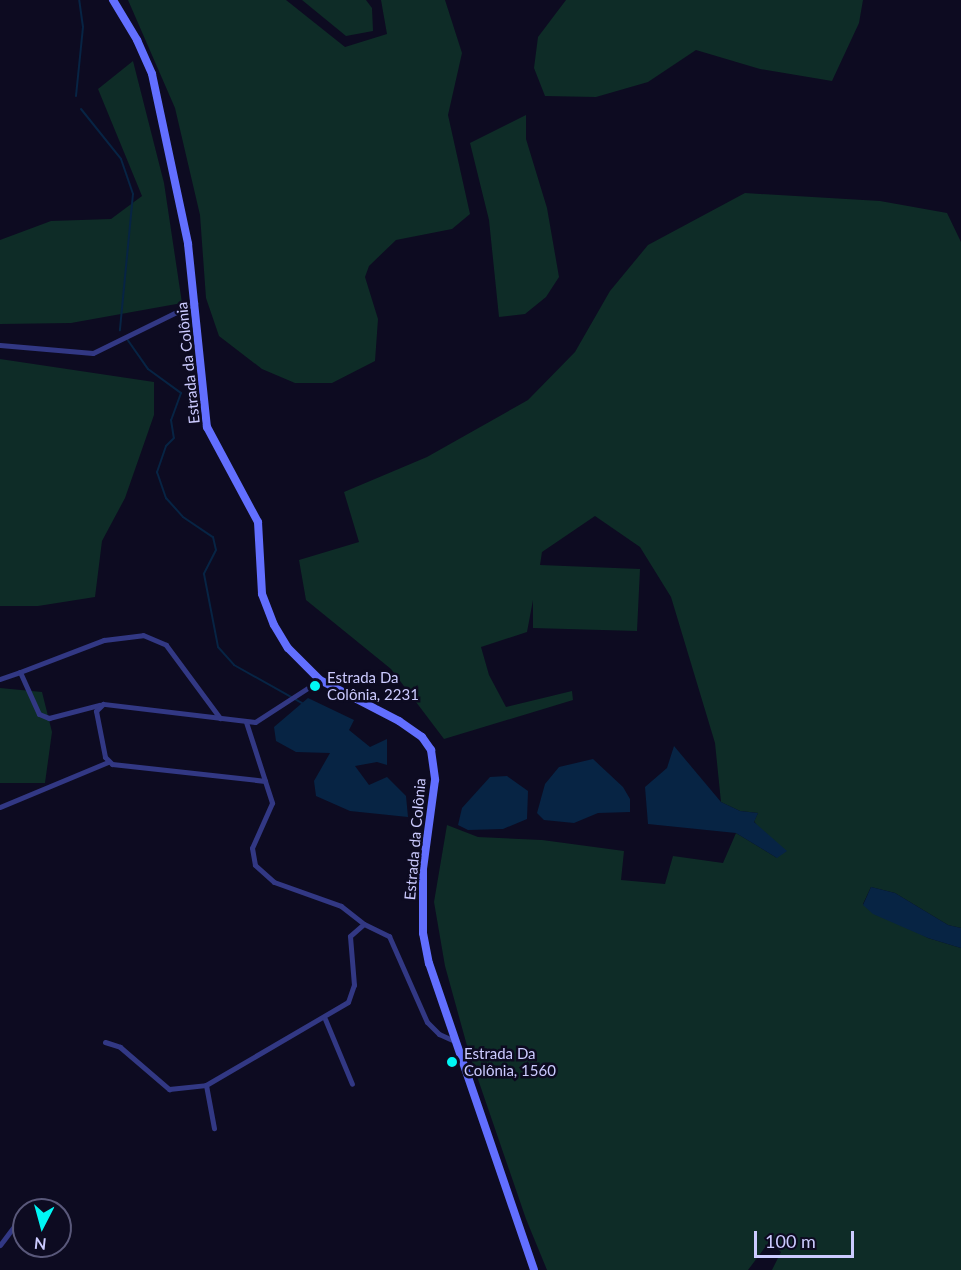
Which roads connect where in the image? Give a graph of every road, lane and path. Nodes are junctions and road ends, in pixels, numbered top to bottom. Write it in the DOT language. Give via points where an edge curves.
graph roads {
  1 [pos="113,0"];
  2 [pos="195,303"];
  3 [pos="0,345"];
  4 [pos="20,672"];
  5 [pos="0,679"];
  6 [pos="320,680"];
  7 [pos="99,705"];
  8 [pos="220,718"];
  9 [pos="246,722"];
  10 [pos="108,762"];
  11 [pos="265,781"];
  12 [pos="0,807"];
  13 [pos="364,924"];
  14 [pos="325,1019"];
  15 [pos="455,1041"];
  16 [pos="105,1042"];
  17 [pos="352,1084"];
  18 [pos="206,1085"];
  19 [pos="214,1128"];
  20 [pos="12,1229"];
  21 [pos="0,1245"];
  22 [pos="534,1270"];
  1 -- 2 [label="main road, Estrada da Colônia" via="152,74 188,244"];
  2 -- 3 [label="street" via="93,353"];
  2 -- 6 [label="main road, Estrada da Colônia" via="207,427 258,522 262,594 288,648"];
  4 -- 5 [label="street"];
  4 -- 7 [label="street" via="39,714 49,718"];
  4 -- 8 [label="street" via="104,640 143,635 166,645"];
  6 -- 9 [label="street" via="263,718"];
  6 -- 15 [label="main road, Estrada da Colônia" via="399,721 422,737 431,750 435,780 423,869 423,933"];
  7 -- 8 [label="street"];
  7 -- 10 [label="street" via="96,711"];
  8 -- 9 [label="street"];
  9 -- 11 [label="street"];
  10 -- 11 [label="street"];
  10 -- 12 [label="street"];
  11 -- 13 [label="street" via="272,803 252,848 255,865 274,882 341,906"];
  13 -- 14 [label="street" via="350,936 352,998"];
  13 -- 15 [label="street" via="389,936 427,1022 439,1034"];
  14 -- 17 [label="street"];
  14 -- 18 [label="street"];
  15 -- 22 [label="main road, Estrada da Colônia"];
  16 -- 18 [label="street" via="124,1050 169,1089"];
  18 -- 19 [label="street"];
  20 -- 21 [label="street"];
}
